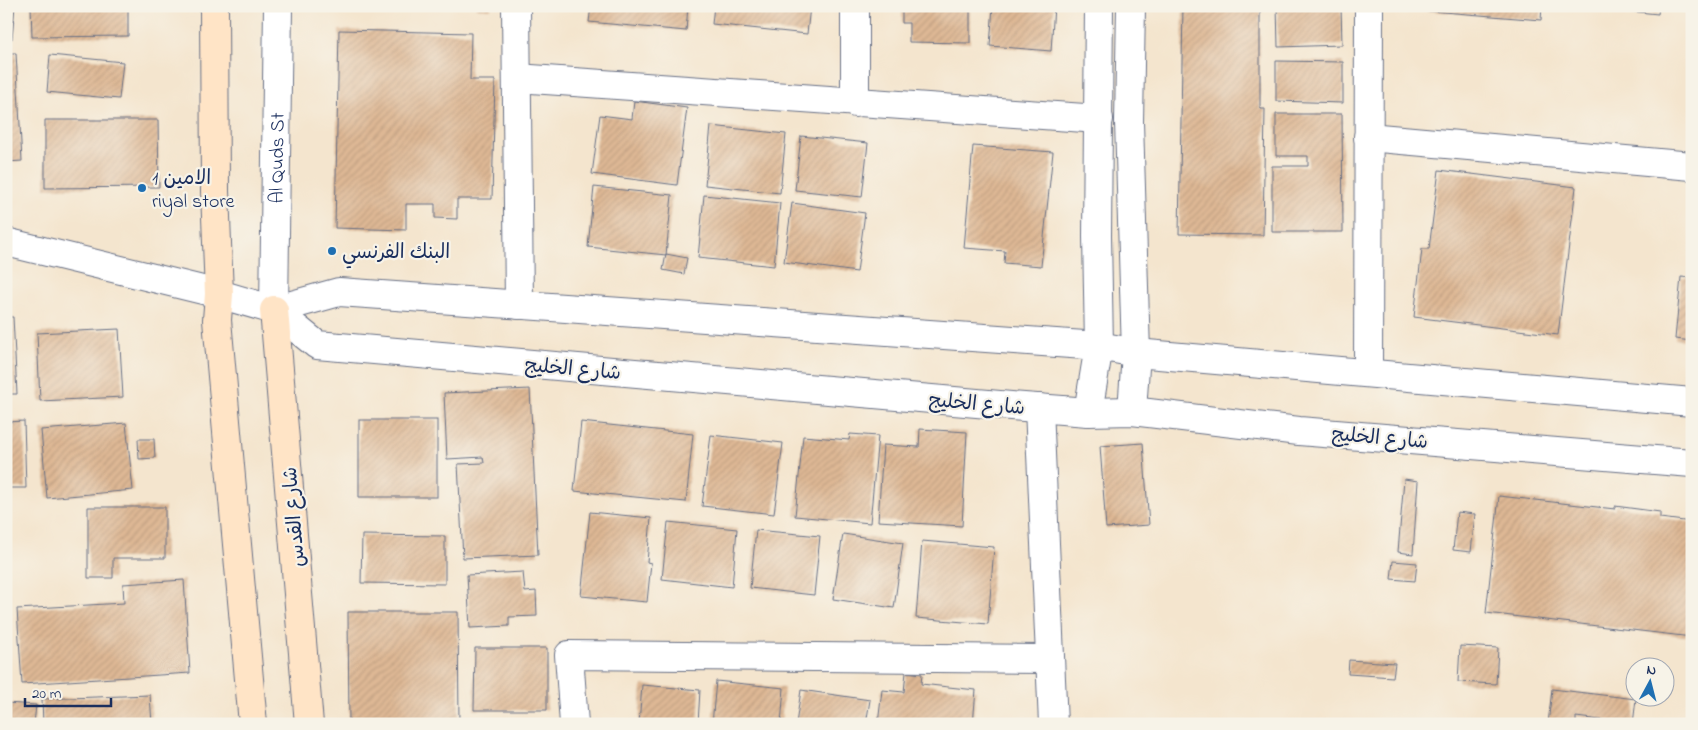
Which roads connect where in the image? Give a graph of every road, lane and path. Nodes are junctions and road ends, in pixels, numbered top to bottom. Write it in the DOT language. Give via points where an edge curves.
graph roads {
  1 [pos="214,6"];
  2 [pos="278,6"];
  3 [pos="516,6"];
  4 [pos="855,6"];
  5 [pos="1099,6"];
  6 [pos="1131,6"];
  7 [pos="1368,6"];
  8 [pos="517,78"];
  9 [pos="855,103"];
  10 [pos="1099,119"];
  11 [pos="1368,138"];
  12 [pos="1692,166"];
  13 [pos="6,242"];
  14 [pos="219,294"];
  15 [pos="519,305"];
  16 [pos="274,310"];
  17 [pos="1099,346"];
  18 [pos="1136,353"];
  19 [pos="1368,373"];
  20 [pos="1692,402"];
  21 [pos="1039,408"];
  22 [pos="1132,411"];
  23 [pos="1088,412"];
  24 [pos="1692,463"];
  25 [pos="1050,659"];
  26 [pos="253,724"];
  27 [pos="309,724"];
  28 [pos="574,724"];
  29 [pos="1053,724"];
  1 -- 14 [label="main road"];
  2 -- 16 [label="street, Al Quds St"];
  3 -- 8 [label="street"];
  4 -- 9 [label="street"];
  5 -- 10 [label="street"];
  6 -- 18 [label="street" via="1129,122"];
  7 -- 11 [label="street"];
  8 -- 9 [label="street"];
  8 -- 15 [label="street"];
  9 -- 10 [label="street"];
  10 -- 17 [label="street"];
  11 -- 12 [label="street"];
  11 -- 19 [label="street"];
  13 -- 14 [label="street"];
  14 -- 16 [label="street"];
  14 -- 26 [label="main road" via="217,320"];
  15 -- 16 [label="street" via="339,292"];
  15 -- 17 [label="street"];
  16 -- 21 [label="street, شارع الخليج" via="317,345"];
  16 -- 27 [label="main road, شارع القدس"];
  17 -- 18 [label="street"];
  17 -- 23 [label="street"];
  18 -- 19 [label="street"];
  18 -- 22 [label="street"];
  19 -- 20 [label="street"];
  21 -- 23 [label="street, شارع الخليج"];
  21 -- 25 [label="street"];
  22 -- 23 [label="street, شارع الخليج"];
  22 -- 24 [label="street, شارع الخليج" via="1299,431"];
  25 -- 28 [label="street" via="570,655"];
  25 -- 29 [label="street"];
}
